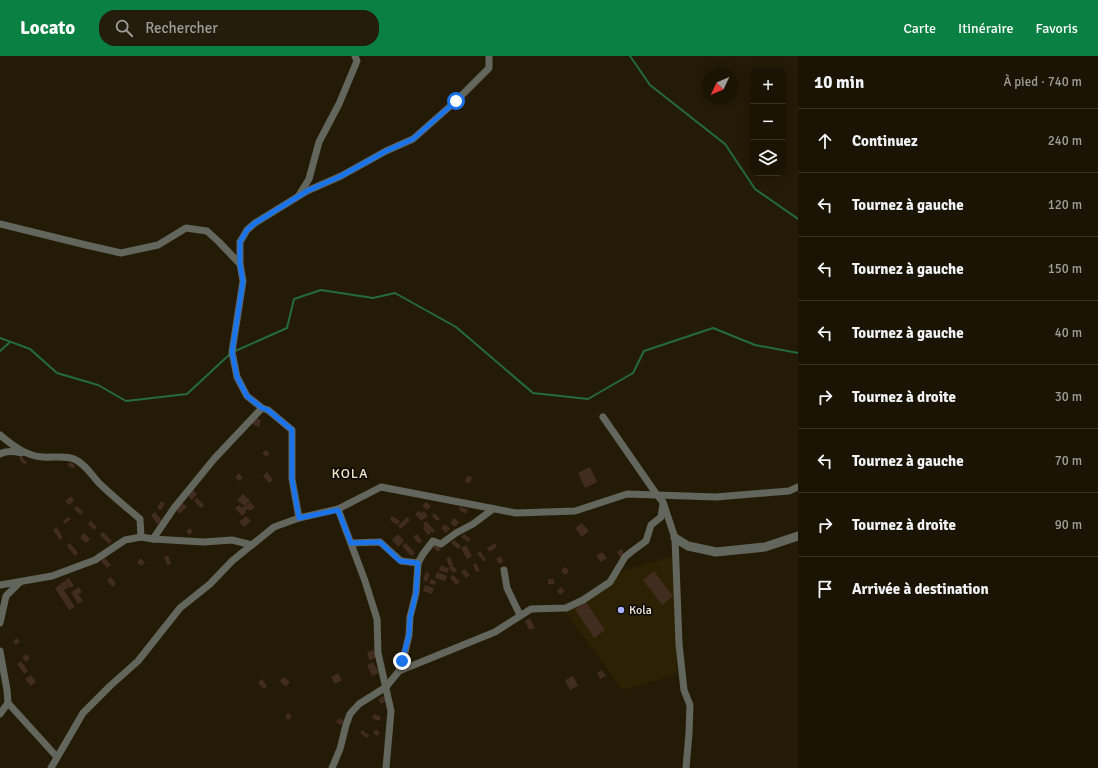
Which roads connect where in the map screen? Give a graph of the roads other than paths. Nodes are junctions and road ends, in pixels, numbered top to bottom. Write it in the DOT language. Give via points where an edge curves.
graph roads {
  1 [pos="355,56"];
  2 [pos="488,57"];
  3 [pos="297,197"];
  4 [pos="0,224"];
  5 [pos="240,264"];
  6 [pos="262,408"];
  7 [pos="603,417"];
  8 [pos="0,436"];
  9 [pos="0,454"];
  10 [pos="29,455"];
  11 [pos="798,487"];
  12 [pos="657,495"];
  13 [pos="663,502"];
  14 [pos="493,509"];
  15 [pos="338,510"];
  16 [pos="299,518"];
  17 [pos="798,536"];
  18 [pos="141,537"];
  19 [pos="675,538"];
  20 [pos="153,539"];
  21 [pos="351,543"];
  22 [pos="252,545"];
  23 [pos="418,563"];
  24 [pos="504,570"];
  25 [pos="21,582"];
  26 [pos="0,585"];
  27 [pos="520,615"];
  28 [pos="0,623"];
  29 [pos="0,651"];
  30 [pos="399,671"];
  31 [pos="386,687"];
  32 [pos="8,704"];
  33 [pos="0,714"];
  34 [pos="57,757"];
  35 [pos="51,768"];
  36 [pos="332,768"];
  37 [pos="386,768"];
  38 [pos="686,768"];
  1 -- 3 [label="street" via="357,61 319,142 309,179"];
  2 -- 3 [label="street" via="489,68 413,139"];
  3 -- 5 [label="street" via="247,230 240,242"];
  4 -- 5 [label="street" via="121,253 158,245 186,228 207,231"];
  5 -- 6 [label="street" via="243,281 232,352 237,377 247,396"];
  6 -- 16 [label="street" via="292,430 292,479"];
  6 -- 20 [label="street" via="214,459 174,508"];
  7 -- 12 [label="street"];
  8 -- 10 [label="street"];
  9 -- 10 [label="street" via="13,451"];
  10 -- 18 [label="street" via="44,458 64,457 82,464 140,519"];
  11 -- 12 [label="street" via="789,491 716,497"];
  12 -- 13 [label="street"];
  12 -- 14 [label="street" via="627,494 575,511 516,513"];
  13 -- 19 [label="street"];
  13 -- 27 [label="street" via="661,517 652,525 646,541 625,557 610,582 566,608 531,609"];
  14 -- 15 [label="street" via="381,487"];
  14 -- 23 [label="street" via="441,544 434,541"];
  15 -- 16 [label="street"];
  15 -- 21 [label="street"];
  16 -- 22 [label="street" via="274,528"];
  17 -- 19 [label="street" via="765,547 716,552 688,546"];
  18 -- 20 [label="street"];
  18 -- 25 [label="street" via="125,540 96,560 52,576"];
  19 -- 38 [label="street" via="679,651 684,690 690,705"];
  20 -- 22 [label="street" via="203,542 232,540"];
  21 -- 23 [label="street" via="380,542 400,561"];
  21 -- 31 [label="street" via="377,618 378,652"];
  22 -- 34 [label="street" via="180,608 138,661 83,713"];
  23 -- 30 [label="street" via="409,635"];
  24 -- 27 [label="street" via="507,588"];
  25 -- 26 [label="street"];
  25 -- 28 [label="street" via="6,596"];
  27 -- 30 [label="street" via="495,632"];
  29 -- 32 [label="street"];
  30 -- 31 [label="street"];
  31 -- 36 [label="street" via="358,704 350,714"];
  31 -- 37 [label="street" via="391,711"];
  32 -- 33 [label="street"];
  32 -- 34 [label="street"];
  34 -- 35 [label="street"];
}
